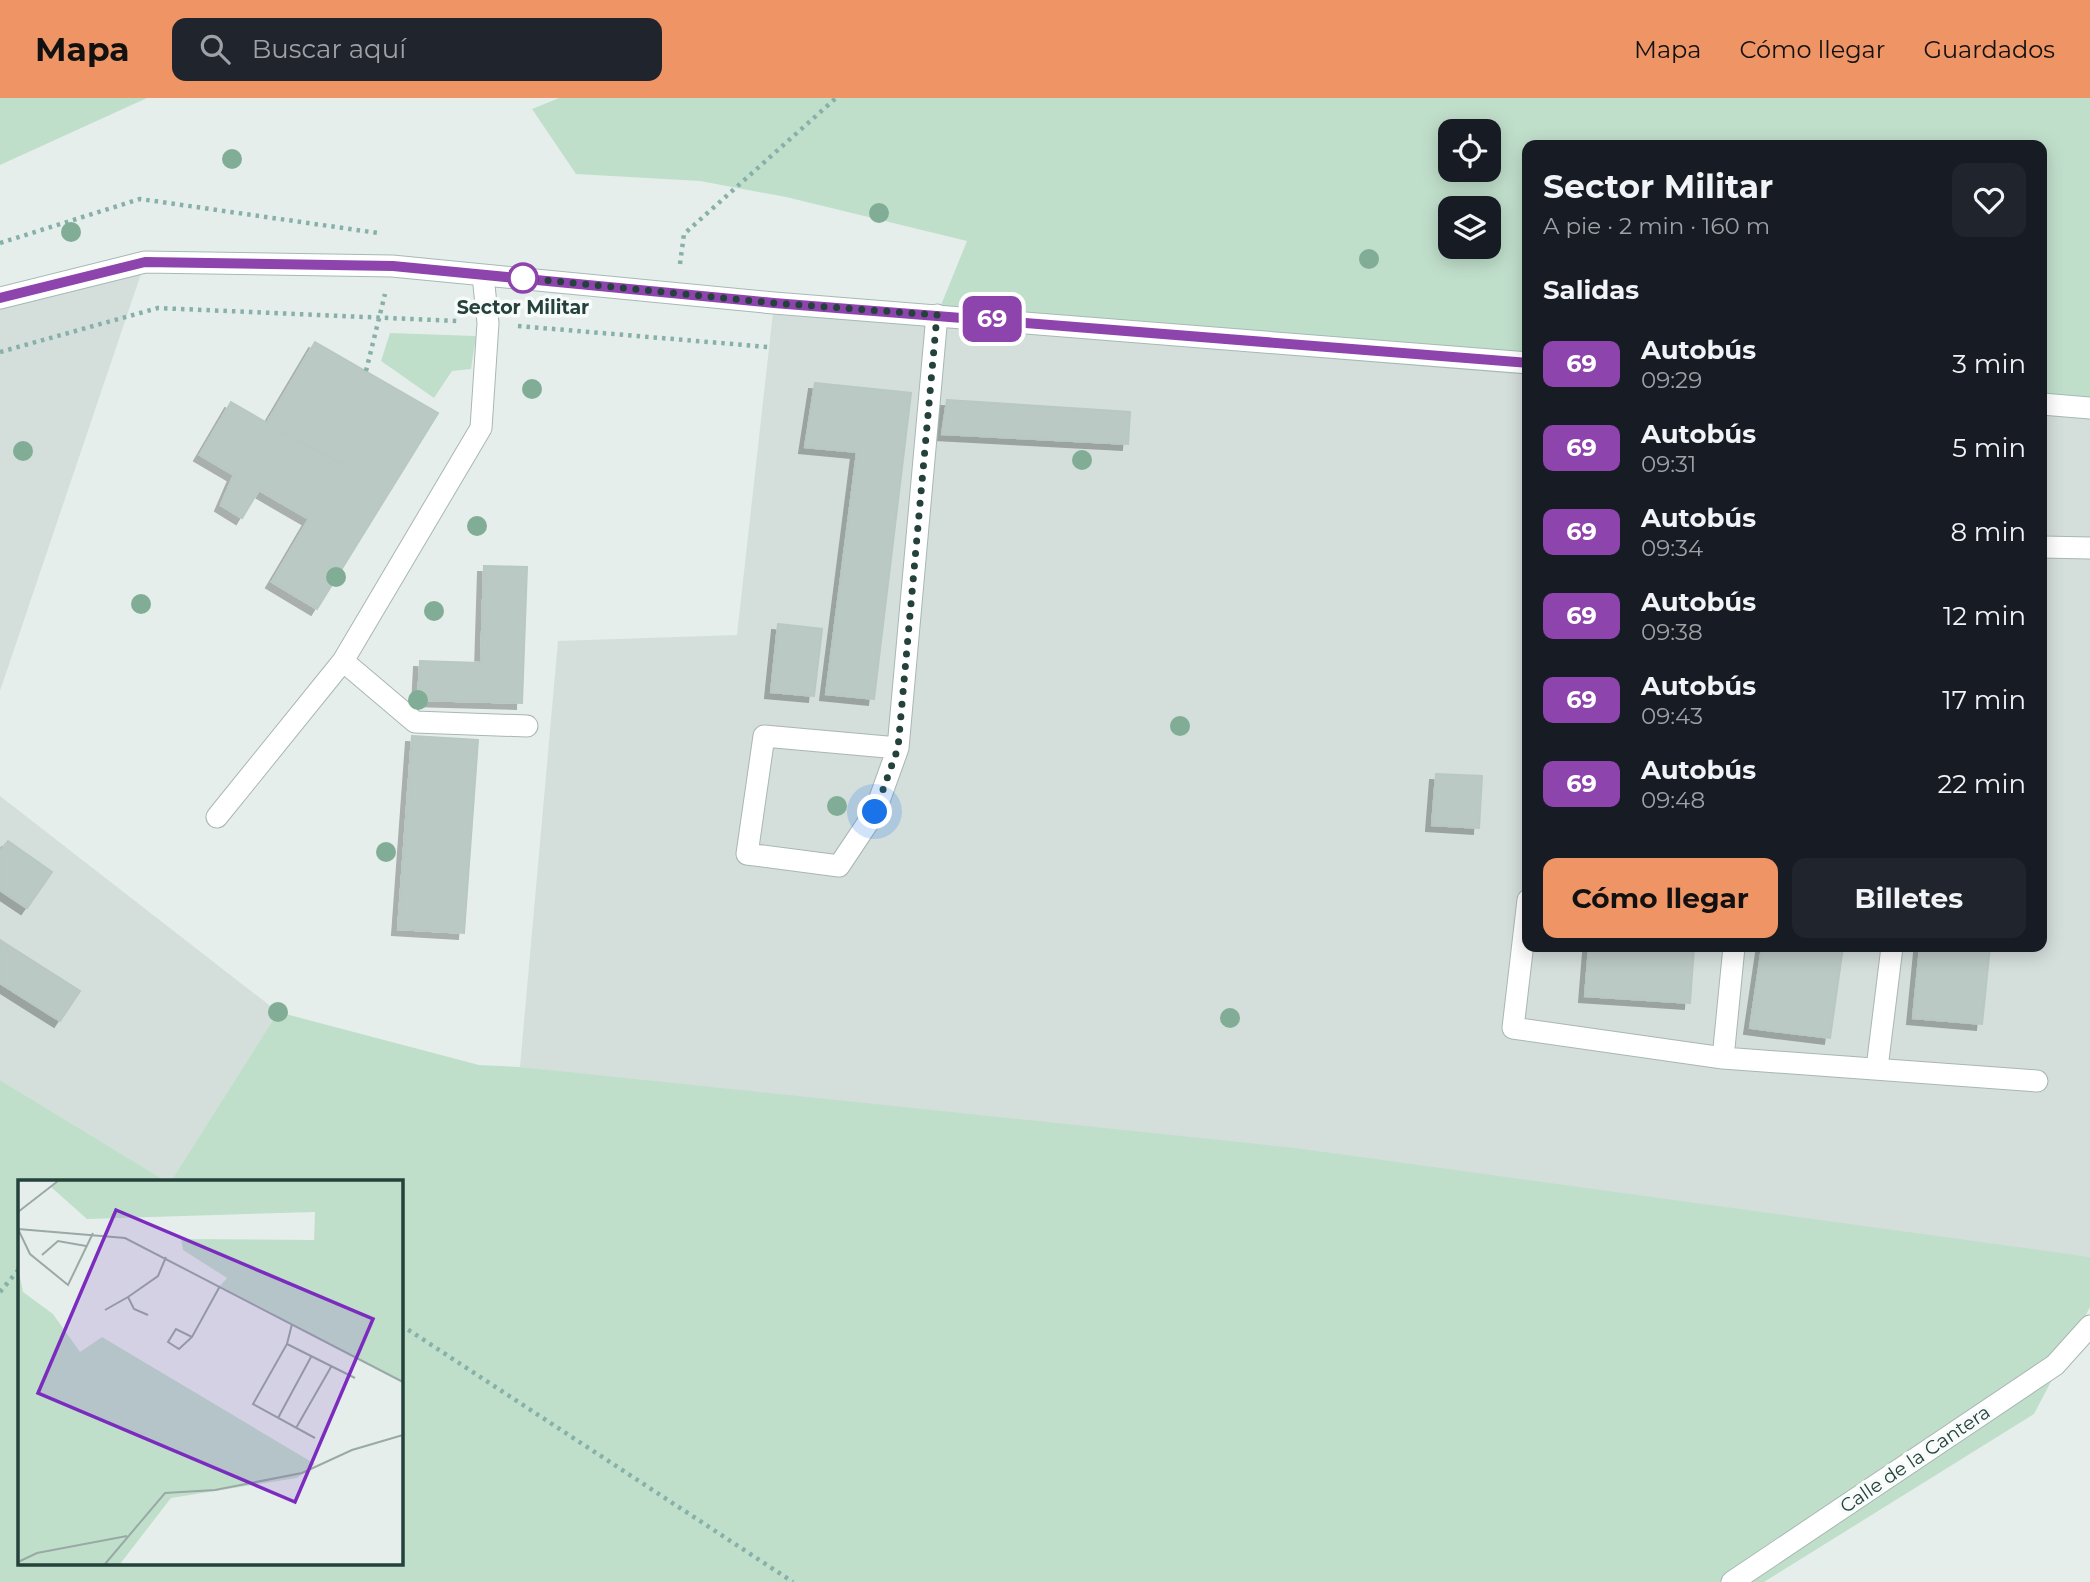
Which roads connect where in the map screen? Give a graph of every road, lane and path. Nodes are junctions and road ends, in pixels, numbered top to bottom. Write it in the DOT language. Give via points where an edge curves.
graph roads {
  1 [pos="836,98"];
  2 [pos="389,234"];
  3 [pos="0,243"];
  4 [pos="393,266"];
  5 [pos="483,276"];
  6 [pos="676,293"];
  7 [pos="0,298"];
  8 [pos="937,315"];
  9 [pos="488,323"];
  10 [pos="768,347"];
  11 [pos="0,352"];
  12 [pos="1522,363"];
  13 [pos="366,371"];
  14 [pos="2047,404"];
  15 [pos="2090,408"];
  16 [pos="2047,548"];
  17 [pos="2090,548"];
  18 [pos="343,661"];
  19 [pos="527,726"];
  20 [pos="898,748"];
  21 [pos="217,817"];
  22 [pos="1522,951"];
  23 [pos="1734,952"];
  24 [pos="1891,952"];
  25 [pos="1723,1058"];
  26 [pos="1877,1068"];
  27 [pos="2037,1081"];
  28 [pos="18,1270"];
  29 [pos="0,1292"];
  30 [pos="402,1326"];
  31 [pos="2090,1326"];
  32 [pos="793,1582"];
  33 [pos="1732,1582"];
  1 -- 6 [label="path" via="684,234"];
  2 -- 3 [label="path" via="140,199"];
  4 -- 5 [label="main road"];
  4 -- 7 [label="main road" via="145,262"];
  4 -- 13 [label="path"];
  5 -- 6 [label="main road"];
  5 -- 9 [label="main road"];
  6 -- 8 [label="main road"];
  8 -- 12 [label="main road"];
  8 -- 20 [label="main road"];
  9 -- 10 [label="path"];
  9 -- 11 [label="path" via="158,308"];
  9 -- 18 [label="main road" via="481,428"];
  14 -- 15 [label="main road"];
  16 -- 17 [label="main road"];
  18 -- 19 [label="main road" via="415,722"];
  18 -- 21 [label="main road"];
  20 -- 20 [label="main road" via="875,812 839,866 747,854 764,736"];
  22 -- 25 [label="main road" via="1513,1028"];
  23 -- 25 [label="main road"];
  24 -- 26 [label="main road"];
  25 -- 26 [label="main road"];
  26 -- 27 [label="main road"];
  28 -- 29 [label="path"];
  30 -- 32 [label="path"];
  31 -- 33 [label="main road, Calle de la Cantera" via="2055,1365"];
}
